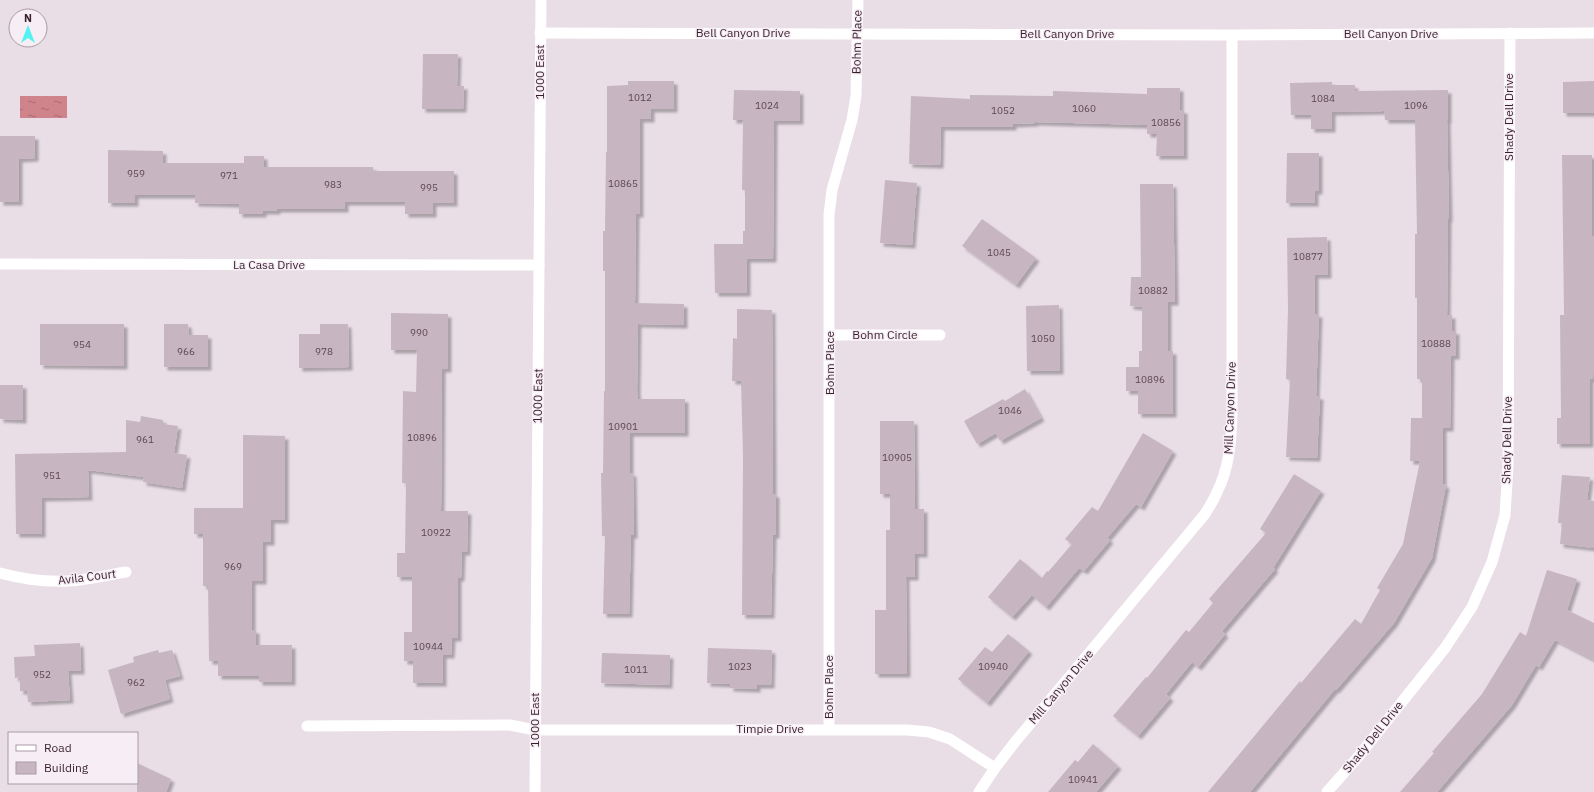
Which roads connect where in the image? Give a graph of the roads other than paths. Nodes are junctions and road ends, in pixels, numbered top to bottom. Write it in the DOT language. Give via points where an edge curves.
graph roads {
  1 [pos="541,0"];
  2 [pos="858,0"];
  3 [pos="540,33"];
  4 [pos="858,33"];
  5 [pos="1510,33"];
  6 [pos="1594,33"];
  7 [pos="1232,35"];
  8 [pos="0,264"];
  9 [pos="539,265"];
  10 [pos="830,335"];
  11 [pos="940,335"];
  12 [pos="126,572"];
  13 [pos="0,573"];
  14 [pos="307,726"];
  15 [pos="829,729"];
  16 [pos="535,730"];
  17 [pos="995,768"];
  18 [pos="535,792"];
  19 [pos="979,792"];
  20 [pos="1327,792"];
  1 -- 3 [label="street, 1000 East"];
  2 -- 4 [label="street, Bohm Place"];
  3 -- 4 [label="street, Bell Canyon Drive"];
  3 -- 9 [label="street, 1000 East"];
  4 -- 7 [label="street, Bell Canyon Drive"];
  4 -- 10 [label="street, Bohm Place" via="856,96 852,120 832,190 829,215"];
  5 -- 6 [label="street, Bell Canyon Drive"];
  5 -- 7 [label="street, Bell Canyon Drive"];
  5 -- 20 [label="street, Shady Dell Drive" via="1508,466 1504,515 1492,562 1472,607 1445,648"];
  7 -- 17 [label="street, Mill Canyon Drive" via="1232,417 1227,467 1218,492 1204,514"];
  8 -- 9 [label="street, La Casa Drive"];
  9 -- 16 [label="street, 1000 East"];
  10 -- 11 [label="street, Bohm Circle"];
  10 -- 15 [label="street, Bohm Place"];
  12 -- 13 [label="street, Avila Court" via="69,581 42,581"];
  14 -- 16 [label="street, Timpie Drive" via="510,724"];
  15 -- 16 [label="street, Timpie Drive"];
  15 -- 17 [label="street, Timpie Drive" via="929,732 950,739"];
  16 -- 18 [label="street, 1000 East"];
  17 -- 19 [label="street, Mill Canyon Drive"];
}
